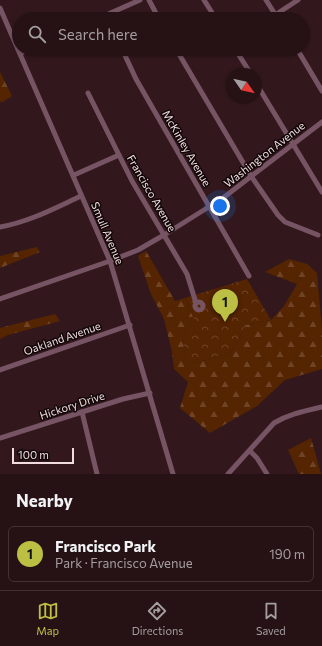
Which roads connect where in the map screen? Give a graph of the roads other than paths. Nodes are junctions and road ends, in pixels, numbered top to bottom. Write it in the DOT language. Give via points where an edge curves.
graph roads {
  1 [pos="140,0"];
  2 [pos="149,0"];
  3 [pos="204,0"];
  4 [pos="266,0"];
  5 [pos="298,0"];
  6 [pos="0,8"];
  7 [pos="116,12"];
  8 [pos="156,12"];
  9 [pos="212,12"];
  10 [pos="274,12"];
  11 [pos="283,12"];
  12 [pos="12,34"];
  13 [pos="22,56"];
  14 [pos="125,56"];
  15 [pos="180,56"];
  16 [pos="239,56"];
  17 [pos="301,56"];
  18 [pos="246,68"];
  19 [pos="322,91"];
  20 [pos="88,93"];
  21 [pos="262,93"];
  22 [pos="322,122"];
  23 [pos="293,144"];
  24 [pos="119,155"];
  25 [pos="74,175"];
  26 [pos="251,176"];
  27 [pos="322,192"];
  28 [pos="81,196"];
  29 [pos="210,206"];
  30 [pos="0,227"];
  31 [pos="164,235"];
  32 [pos="318,235"];
  33 [pos="110,261"];
  34 [pos="249,276"];
  35 [pos="0,299"];
  36 [pos="196,303"];
  37 [pos="130,325"];
  38 [pos="0,370"];
  39 [pos="150,392"];
  40 [pos="322,407"];
  41 [pos="82,412"];
  42 [pos="0,438"];
  43 [pos="250,451"];
  44 [pos="98,474"];
  45 [pos="174,474"];
  46 [pos="228,474"];
  47 [pos="267,474"];
  1 -- 7 [label="street"];
  2 -- 8 [label="street"];
  3 -- 9 [label="street"];
  4 -- 10 [label="street"];
  5 -- 11 [label="street"];
  6 -- 12 [label="street, Smull Avenue"];
  13 -- 25 [label="street, Smull Avenue"];
  14 -- 29 [label="street, McKinley Avenue"];
  15 -- 26 [label="street"];
  16 -- 18 [label="street"];
  17 -- 19 [label="street"];
  20 -- 24 [label="street, Francisco Avenue"];
  21 -- 23 [label="street"];
  22 -- 23 [label="street, Washington Avenue"];
  23 -- 26 [label="street, Washington Avenue"];
  23 -- 27 [label="street"];
  24 -- 25 [label="street"];
  24 -- 31 [label="street, Francisco Avenue"];
  25 -- 28 [label="street, Smull Avenue"];
  26 -- 29 [label="street, Washington Avenue"];
  26 -- 32 [label="street" via="278,215 286,222"];
  28 -- 30 [label="street" via="34,217"];
  28 -- 33 [label="street, Smull Avenue"];
  29 -- 31 [label="street, Washington Avenue"];
  29 -- 34 [label="street, McKinley Avenue"];
  31 -- 33 [label="street, Washington Avenue" via="138,250"];
  31 -- 36 [label="street, Francisco Avenue" via="187,274"];
  33 -- 35 [label="street, Washington Avenue"];
  33 -- 37 [label="street, Smull Avenue"];
  37 -- 38 [label="street, Oakland Avenue"];
  37 -- 39 [label="street, Smull Avenue"];
  39 -- 41 [label="street, Hickory Drive"];
  39 -- 45 [label="street, Smull Avenue"];
  40 -- 43 [label="street" via="283,417 274,423"];
  41 -- 42 [label="street, Hickory Drive"];
  41 -- 44 [label="street"];
  43 -- 46 [label="street"];
  43 -- 47 [label="street"];
}
